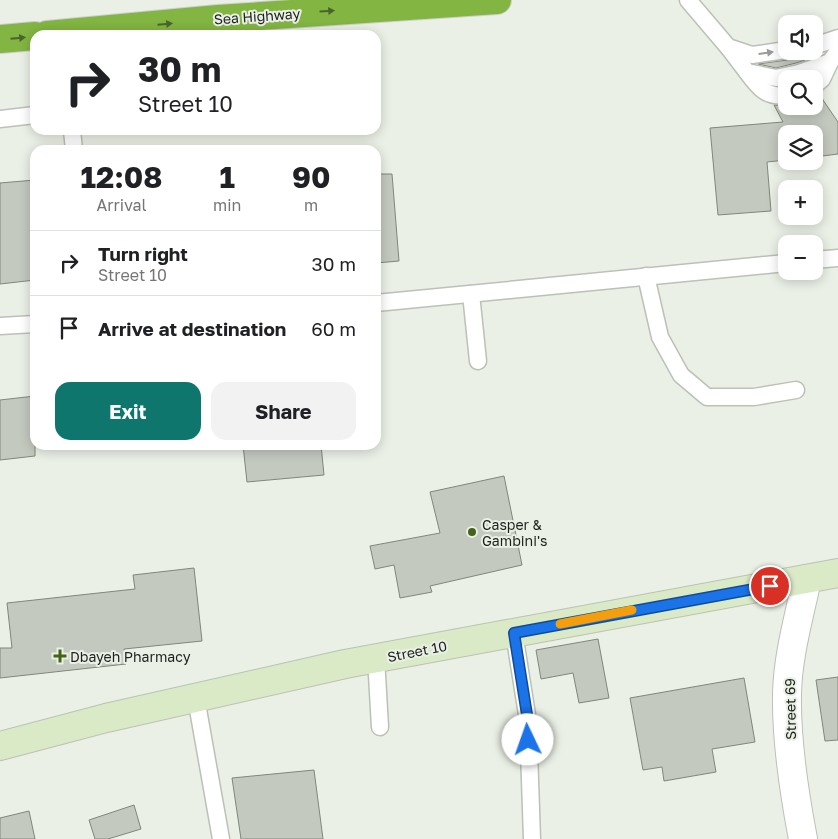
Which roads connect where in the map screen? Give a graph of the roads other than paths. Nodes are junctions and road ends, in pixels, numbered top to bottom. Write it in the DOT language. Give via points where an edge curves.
graph roads {
  1 [pos="497,0"];
  2 [pos="688,0"];
  3 [pos="103,30"];
  4 [pos="30,37"];
  5 [pos="838,38"];
  6 [pos="0,39"];
  7 [pos="823,43"];
  8 [pos="728,47"];
  9 [pos="778,51"];
  10 [pos="834,57"];
  11 [pos="747,72"];
  12 [pos="823,77"];
  13 [pos="778,95"];
  14 [pos="30,116"];
  15 [pos="0,119"];
  16 [pos="838,258"];
  17 [pos="823,259"];
  18 [pos="778,264"];
  19 [pos="646,276"];
  20 [pos="471,294"];
  21 [pos="381,303"];
  22 [pos="30,324"];
  23 [pos="0,326"];
  24 [pos="478,361"];
  25 [pos="796,390"];
  26 [pos="838,574"];
  27 [pos="807,580"];
  28 [pos="514,633"];
  29 [pos="376,658"];
  30 [pos="196,698"];
  31 [pos="380,727"];
  32 [pos="0,746"];
  33 [pos="220,839"];
  34 [pos="532,839"];
  35 [pos="803,839"];
  3 -- 1 [label="highway, Sea Highway, one-way"];
  2 -- 8 [label="lane"];
  6 -- 4 [label="highway, Sea Highway, one-way"];
  5 -- 7 [label="lane"];
  8 -- 9 [label="lane, one-way" via="752,54"];
  8 -- 11 [label="lane"];
  10 -- 11 [label="lane" via="799,73 776,78"];
  10 -- 12 [label="lane"];
  11 -- 13 [label="lane" via="761,90"];
  14 -- 15 [label="lane"];
  16 -- 17 [label="lane"];
  18 -- 19 [label="lane"];
  19 -- 20 [label="lane"];
  19 -- 25 [label="lane" via="660,337 681,375 707,397 754,397"];
  20 -- 21 [label="lane"];
  20 -- 24 [label="lane"];
  22 -- 23 [label="lane"];
  26 -- 27 [label="street, Street 10"];
  27 -- 28 [label="street, Street 10"];
  27 -- 35 [label="street, Street 69" via="791,652 787,693"];
  28 -- 29 [label="street, Street 10"];
  28 -- 34 [label="lane" via="528,721"];
  29 -- 30 [label="street, Street 10"];
  29 -- 31 [label="lane"];
  30 -- 32 [label="street, Street 10"];
  30 -- 33 [label="lane"];
}
